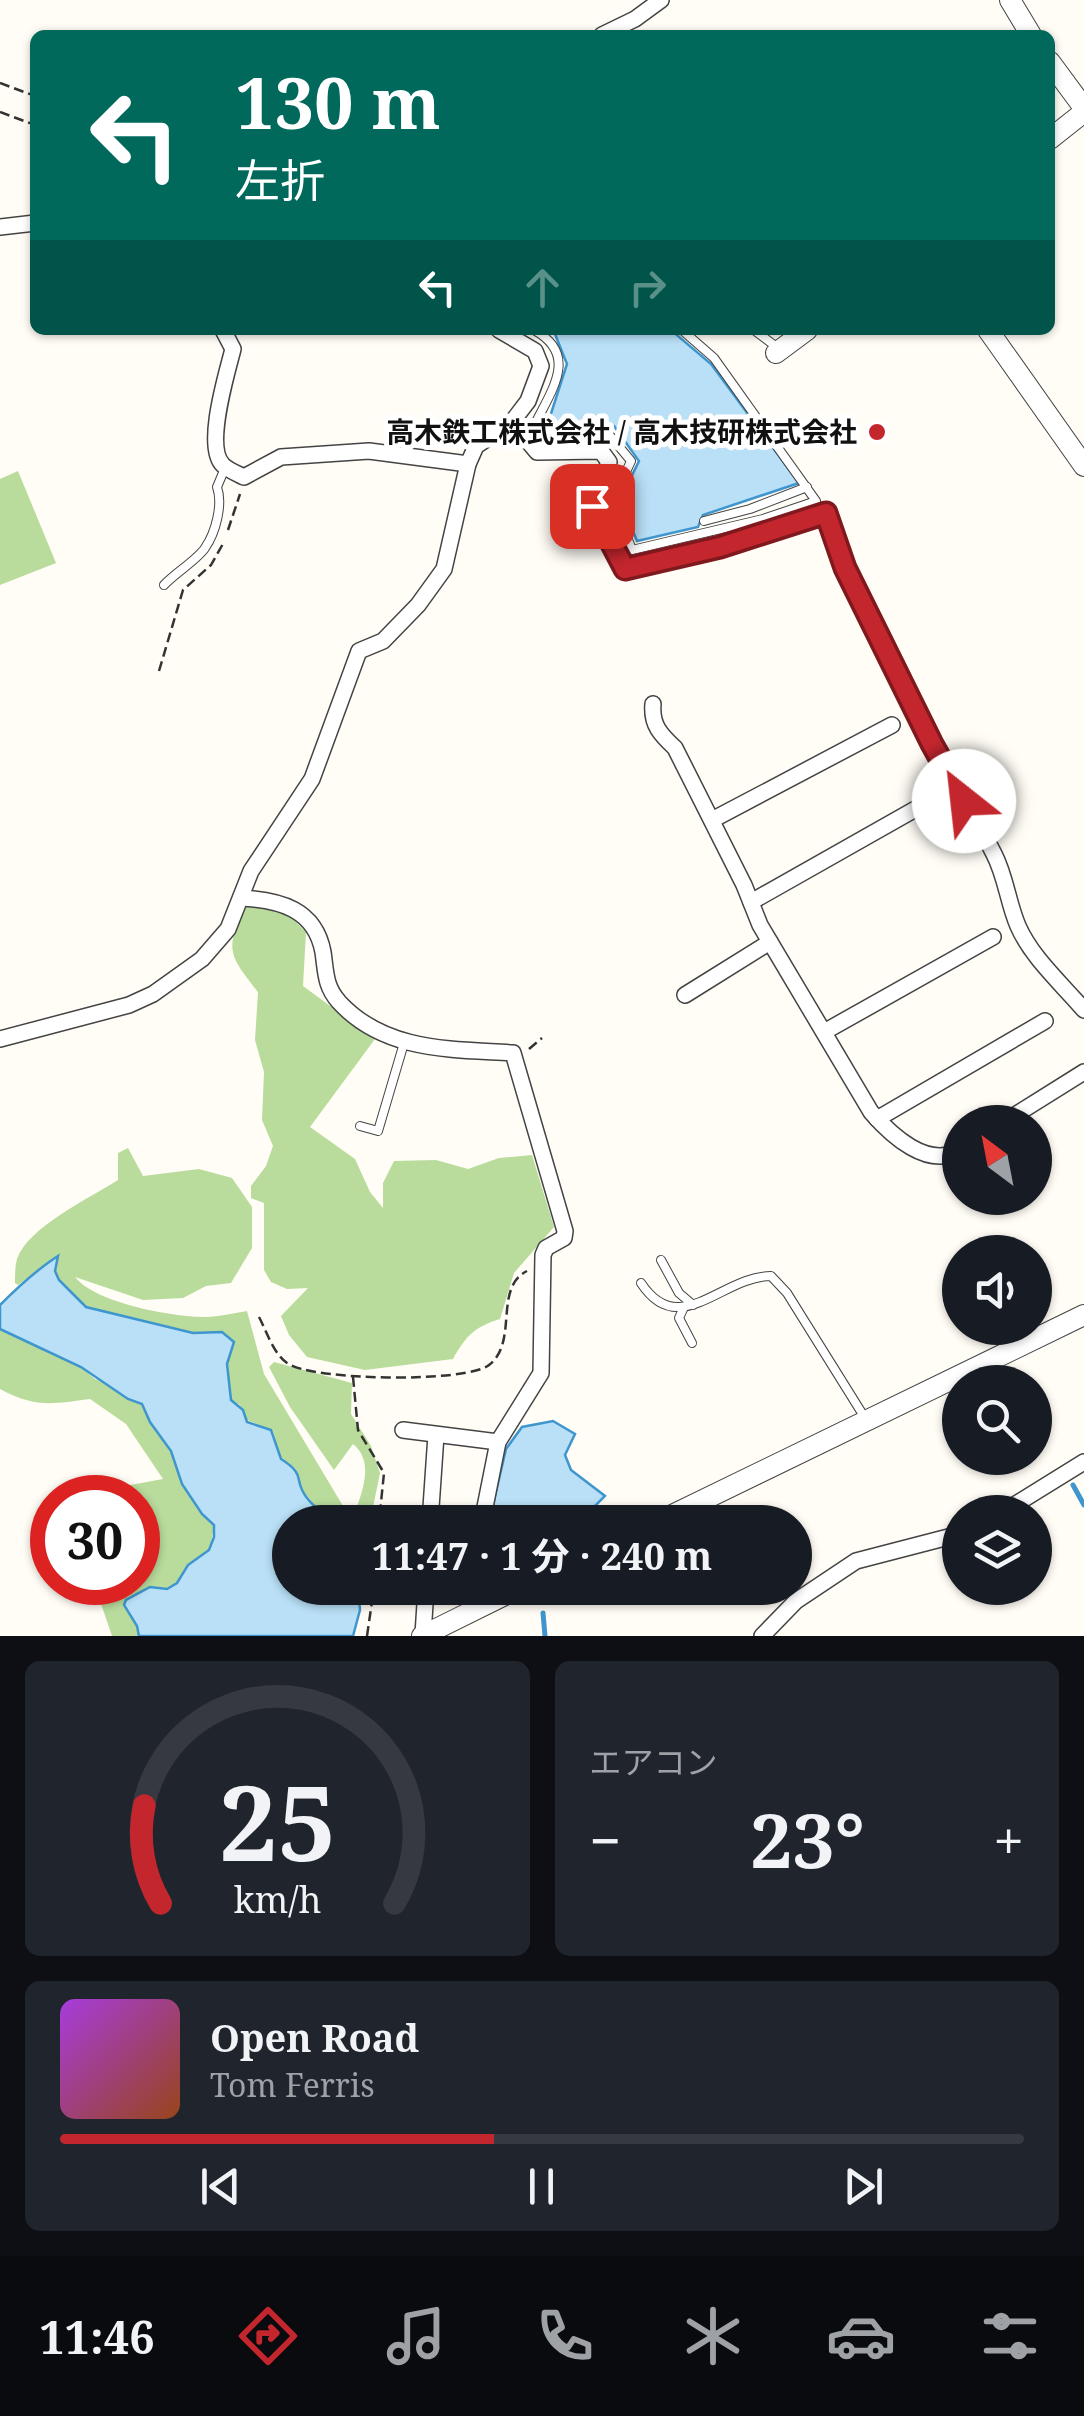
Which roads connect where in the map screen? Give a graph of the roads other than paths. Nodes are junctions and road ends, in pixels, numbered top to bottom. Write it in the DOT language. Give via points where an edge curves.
graph roads {
  1 [pos="661,0"];
  2 [pos="1010,0"];
  3 [pos="612,30"];
  4 [pos="1028,30"];
  5 [pos="1055,69"];
  6 [pos="1084,110"];
  7 [pos="1055,135"];
  8 [pos="30,224"];
  9 [pos="0,227"];
  10 [pos="226,335"];
  11 [pos="508,335"];
  12 [pos="543,335"];
  13 [pos="688,335"];
  14 [pos="760,335"];
  15 [pos="801,335"];
  16 [pos="992,335"];
  17 [pos="779,352"];
  18 [pos="512,422"];
  19 [pos="468,464"];
  20 [pos="1084,466"];
  21 [pos="226,467"];
  22 [pos="807,487"];
  23 [pos="704,521"];
  24 [pos="164,585"];
  25 [pos="653,704"];
  26 [pos="892,725"];
  27 [pos="919,808"];
  28 [pos="712,820"];
  29 [pos="241,898"];
  30 [pos="751,902"];
  31 [pos="993,936"];
  32 [pos="770,942"];
  33 [pos="685,995"];
  34 [pos="1084,1010"];
  35 [pos="1044,1020"];
  36 [pos="824,1032"];
  37 [pos="0,1039"];
  38 [pos="404,1043"];
  39 [pos="1084,1072"];
  40 [pos="1031,1105"];
  41 [pos="877,1118"];
  42 [pos="360,1126"];
  43 [pos="942,1155"];
  44 [pos="662,1260"];
  45 [pos="640,1283"];
  46 [pos="689,1306"];
  47 [pos="1084,1314"];
  48 [pos="692,1342"];
  49 [pos="867,1422"];
  50 [pos="403,1430"];
  51 [pos="436,1434"];
  52 [pos="498,1442"];
  53 [pos="1084,1462"];
  54 [pos="1031,1495"];
  55 [pos="431,1505"];
  56 [pos="485,1505"];
  57 [pos="694,1505"];
  58 [pos="942,1539"];
  59 [pos="425,1605"];
  60 [pos="471,1605"];
  61 [pos="422,1636"];
  62 [pos="762,1636"];
  1 -- 3 [label="street"];
  2 -- 4 [label="street"];
  5 -- 6 [label="street"];
  6 -- 7 [label="street"];
  8 -- 9 [label="street"];
  10 -- 21 [label="street" via="233,349 216,452"];
  11 -- 18 [label="street" via="535,351 541,366"];
  12 -- 22 [label="lane" via="560,360 536,422 546,434 608,432 632,461 612,500 632,550 816,500"];
  13 -- 22 [label="lane" via="714,358"];
  14 -- 17 [label="lane"];
  15 -- 17 [label="street"];
  16 -- 20 [label="street"];
  18 -- 19 [label="street" via="476,446"];
  18 -- 34 [label="street" via="537,452 601,451 609,462 592,506 625,569 826,513 845,568 996,858 1019,929"];
  19 -- 21 [label="street" via="369,451 280,457 244,477"];
  19 -- 29 [label="street" via="444,569 382,641 358,651 312,779 251,871"];
  21 -- 24 [label="lane" via="205,548"];
  22 -- 23 [label="lane"];
  25 -- 28 [label="street" via="652,718 676,748"];
  26 -- 28 [label="street"];
  27 -- 30 [label="street"];
  28 -- 30 [label="street"];
  29 -- 37 [label="street" via="228,928 202,959 153,994"];
  29 -- 38 [label="street" via="284,902 302,913 322,948 326,986 340,1004"];
  30 -- 32 [label="street"];
  31 -- 36 [label="street"];
  32 -- 33 [label="street"];
  32 -- 36 [label="street"];
  35 -- 41 [label="street"];
  36 -- 41 [label="street"];
  38 -- 42 [label="lane" via="378,1131"];
  38 -- 52 [label="street" via="513,1053 565,1231 546,1248 542,1269 541,1373"];
  39 -- 40 [label="street"];
  41 -- 43 [label="street" via="894,1138"];
  44 -- 46 [label="lane"];
  45 -- 46 [label="lane" via="666,1308"];
  46 -- 48 [label="lane" via="679,1318"];
  46 -- 49 [label="lane" via="754,1276 772,1276"];
  47 -- 49 [label="street"];
  49 -- 57 [label="street"];
  50 -- 51 [label="street"];
  51 -- 52 [label="street"];
  51 -- 55 [label="street"];
  52 -- 56 [label="street"];
  53 -- 54 [label="street"];
  58 -- 62 [label="street" via="856,1561 796,1601"];
  59 -- 61 [label="street"];
  60 -- 61 [label="street"];
}
